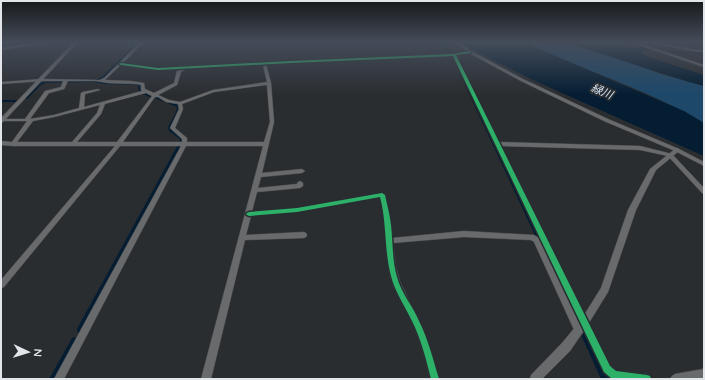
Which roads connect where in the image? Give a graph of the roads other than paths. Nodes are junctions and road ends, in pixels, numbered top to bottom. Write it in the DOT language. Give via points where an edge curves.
graph roads {
  1 [pos="60,60"];
  2 [pos="125,60"];
  3 [pos="341,60"];
  4 [pos="455,60"];
  5 [pos="485,60"];
  6 [pos="684,60"];
  7 [pos="264,63"];
  8 [pos="121,64"];
  9 [pos="704,66"];
  10 [pos="199,67"];
  11 [pos="42,80"];
  12 [pos="65,81"];
  13 [pos="99,81"];
  14 [pos="1,83"];
  15 [pos="269,83"];
  16 [pos="96,91"];
  17 [pos="143,92"];
  18 [pos="154,95"];
  19 [pos="103,103"];
  20 [pos="180,103"];
  21 [pos="81,109"];
  22 [pos="1,120"];
  23 [pos="28,120"];
  24 [pos="1,143"];
  25 [pos="13,144"];
  26 [pos="73,144"];
  27 [pos="119,144"];
  28 [pos="182,144"];
  29 [pos="267,144"];
  30 [pos="498,144"];
  31 [pos="674,153"];
  32 [pos="704,164"];
  33 [pos="302,171"];
  34 [pos="258,175"];
  35 [pos="300,182"];
  36 [pos="254,190"];
  37 [pos="704,192"];
  38 [pos="249,214"];
  39 [pos="304,235"];
  40 [pos="242,238"];
  41 [pos="390,241"];
  42 [pos="1,286"];
  43 [pos="581,326"];
  44 [pos="704,374"];
  45 [pos="60,379"];
  46 [pos="206,379"];
  47 [pos="435,379"];
  48 [pos="535,379"];
  49 [pos="647,379"];
  50 [pos="675,379"];
  1 -- 11 [label="street"];
  2 -- 8 [label="street"];
  3 -- 7 [label="street"];
  4 -- 30 [label="street"];
  5 -- 31 [label="street"];
  6 -- 9 [label="street"];
  7 -- 10 [label="street"];
  7 -- 15 [label="street"];
  8 -- 10 [label="street" via="157,69"];
  8 -- 13 [label="street"];
  10 -- 18 [label="street" via="182,69 179,71 176,84"];
  11 -- 12 [label="street"];
  11 -- 14 [label="street"];
  11 -- 22 [label="street"];
  12 -- 13 [label="street"];
  12 -- 23 [label="street" via="63,88 47,92"];
  13 -- 17 [label="street" via="143,84"];
  15 -- 20 [label="street" via="213,91"];
  15 -- 29 [label="street" via="272,122"];
  16 -- 21 [label="street" via="83,93"];
  17 -- 18 [label="street"];
  17 -- 19 [label="street"];
  18 -- 20 [label="street"];
  18 -- 27 [label="street"];
  19 -- 21 [label="street"];
  19 -- 26 [label="street" via="99,113"];
  20 -- 28 [label="street" via="181,108 172,128 185,140"];
  21 -- 23 [label="street"];
  22 -- 23 [label="street"];
  23 -- 25 [label="street"];
  24 -- 25 [label="street"];
  25 -- 26 [label="street"];
  26 -- 27 [label="street"];
  27 -- 28 [label="street"];
  27 -- 42 [label="street"];
  28 -- 29 [label="street"];
  28 -- 45 [label="street"];
  29 -- 34 [label="street"];
  30 -- 31 [label="street" via="640,148"];
  30 -- 43 [label="street"];
  31 -- 32 [label="street"];
  31 -- 37 [label="street"];
  31 -- 43 [label="street" via="653,169 632,210 605,289"];
  33 -- 34 [label="street"];
  34 -- 36 [label="street"];
  35 -- 36 [label="street" via="300,186"];
  36 -- 38 [label="street"];
  38 -- 40 [label="street"];
  38 -- 41 [label="street" via="298,210 382,195"];
  39 -- 40 [label="street"];
  40 -- 46 [label="street"];
  41 -- 43 [label="street" via="464,234 532,237 537,240"];
  41 -- 47 [label="street" via="390,257 396,283 423,337"];
  43 -- 48 [label="street" via="566,347"];
  43 -- 49 [label="street" via="607,369 614,375"];
  44 -- 50 [label="street"];
}
